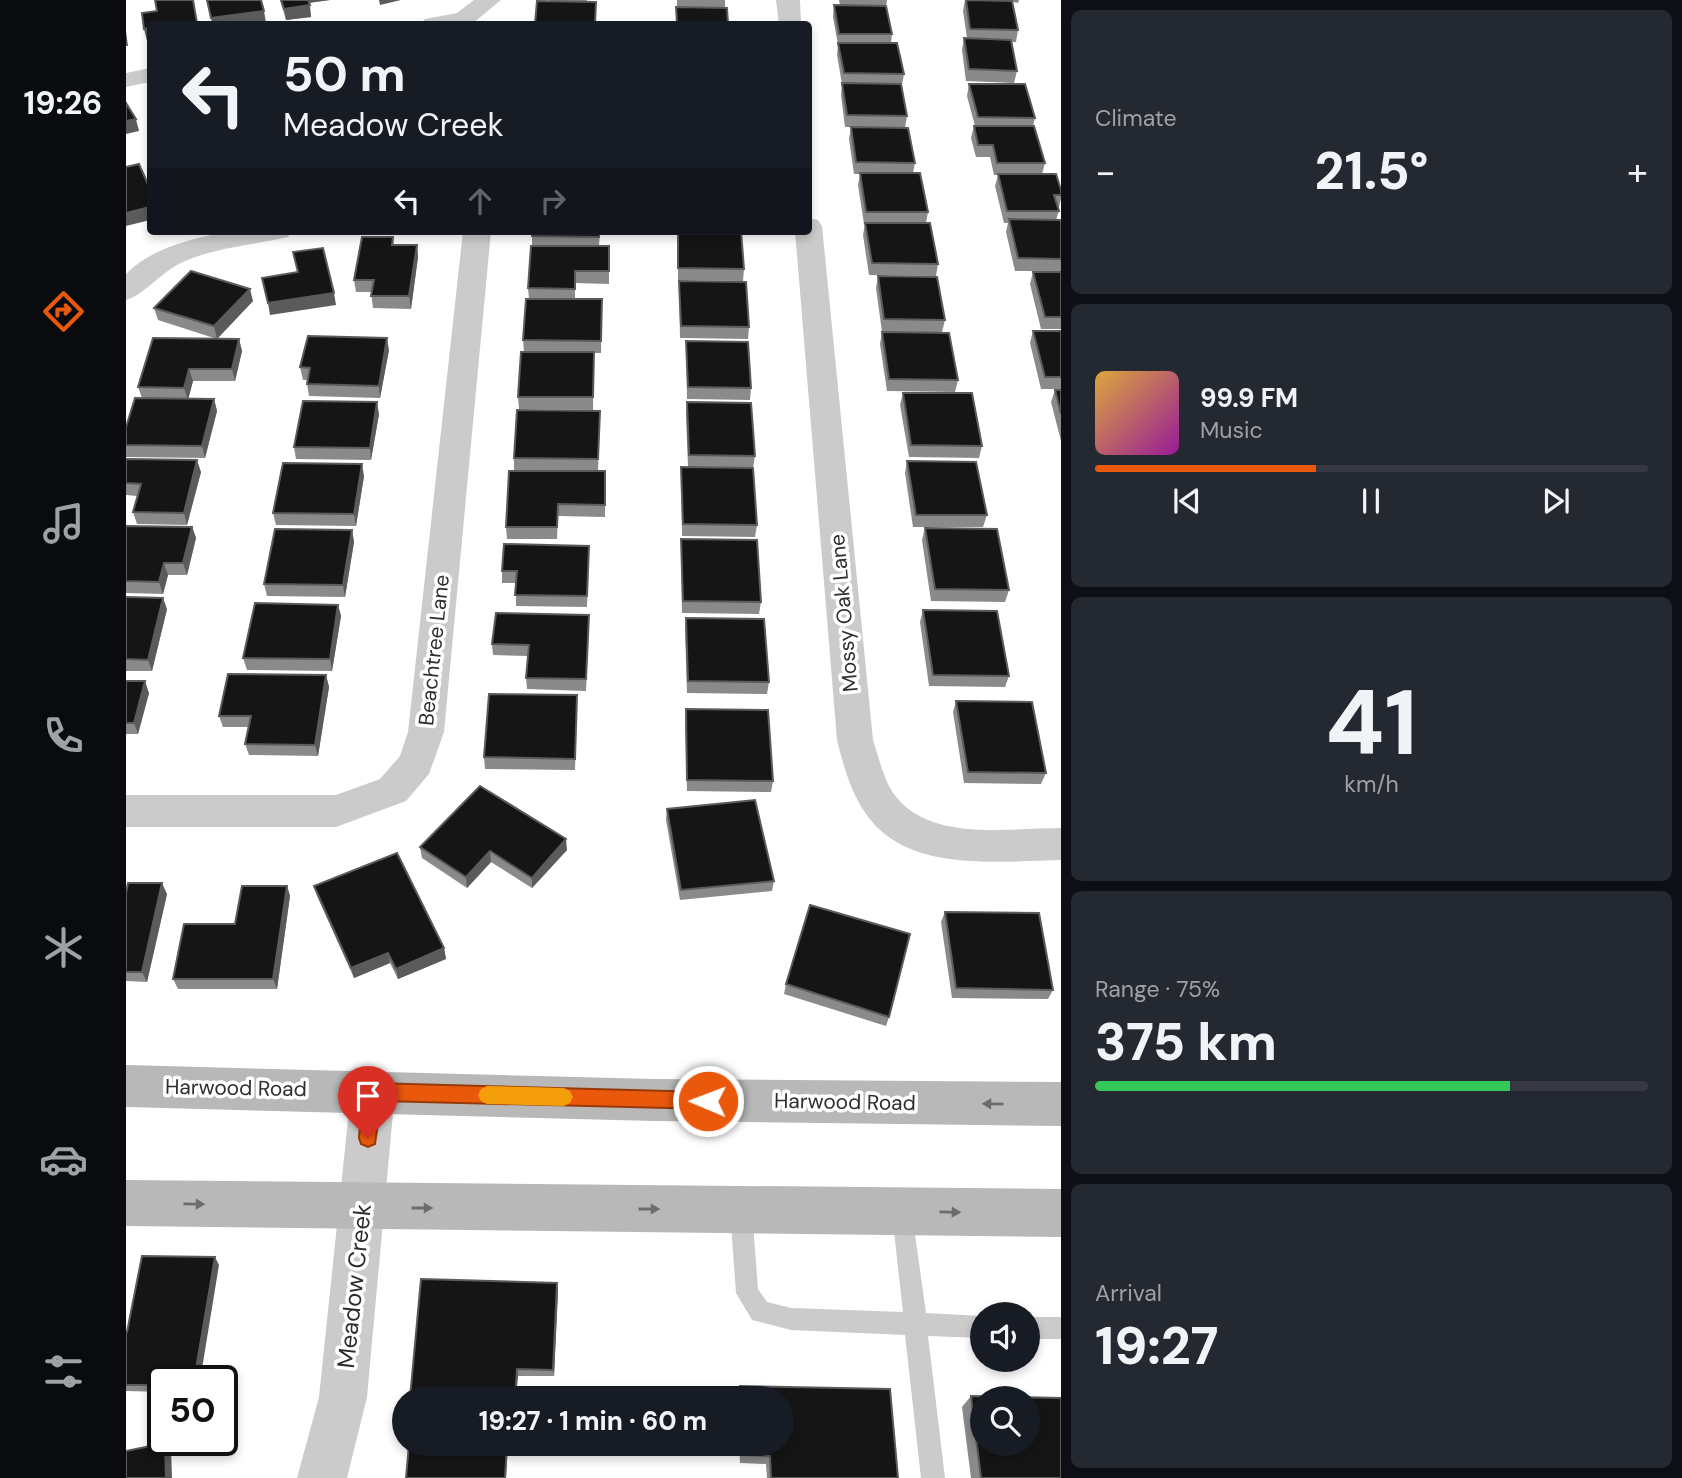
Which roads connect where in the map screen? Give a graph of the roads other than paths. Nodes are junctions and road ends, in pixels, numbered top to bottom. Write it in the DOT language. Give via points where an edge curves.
graph roads {
  1 [pos="489,0"];
  2 [pos="788,0"];
  3 [pos="468,21"];
  4 [pos="790,21"];
  5 [pos="147,76"];
  6 [pos="126,80"];
  7 [pos="258,235"];
  8 [pos="477,235"];
  9 [pos="809,235"];
  10 [pos="126,291"];
  11 [pos="126,811"];
  12 [pos="1061,844"];
  13 [pos="126,1086"];
  14 [pos="373,1091"];
  15 [pos="1061,1104"];
  16 [pos="126,1203"];
  17 [pos="361,1207"];
  18 [pos="741,1210"];
  19 [pos="903,1212"];
  20 [pos="1061,1213"];
  21 [pos="916,1325"];
  22 [pos="970,1327"];
  23 [pos="1040,1328"];
  24 [pos="1061,1328"];
  25 [pos="322,1478"];
  26 [pos="933,1478"];
  1 -- 3 [label="street"];
  2 -- 4 [label="street"];
  5 -- 6 [label="street"];
  7 -- 10 [label="street" via="195,248 139,275"];
  8 -- 11 [label="street, Beachtree Lane" via="426,732 416,763 393,790 336,811"];
  9 -- 12 [label="street, Mossy Oak Lane" via="855,740 865,775 893,819 919,835 950,842"];
  13 -- 14 [label="main road, Harwood Road"];
  15 -- 14 [label="main road, Harwood Road, one-way" via="654,1100"];
  14 -- 17 [label="street, Meadow Creek"];
  16 -- 17 [label="main road, one-way"];
  17 -- 18 [label="main road, one-way"];
  17 -- 25 [label="street, Meadow Creek" via="343,1397"];
  18 -- 19 [label="main road"];
  18 -- 21 [label="lane" via="747,1293 760,1312 791,1319"];
  19 -- 20 [label="main road, one-way"];
  19 -- 21 [label="lane"];
  21 -- 22 [label="lane"];
  21 -- 26 [label="lane"];
  23 -- 24 [label="lane"];
}
